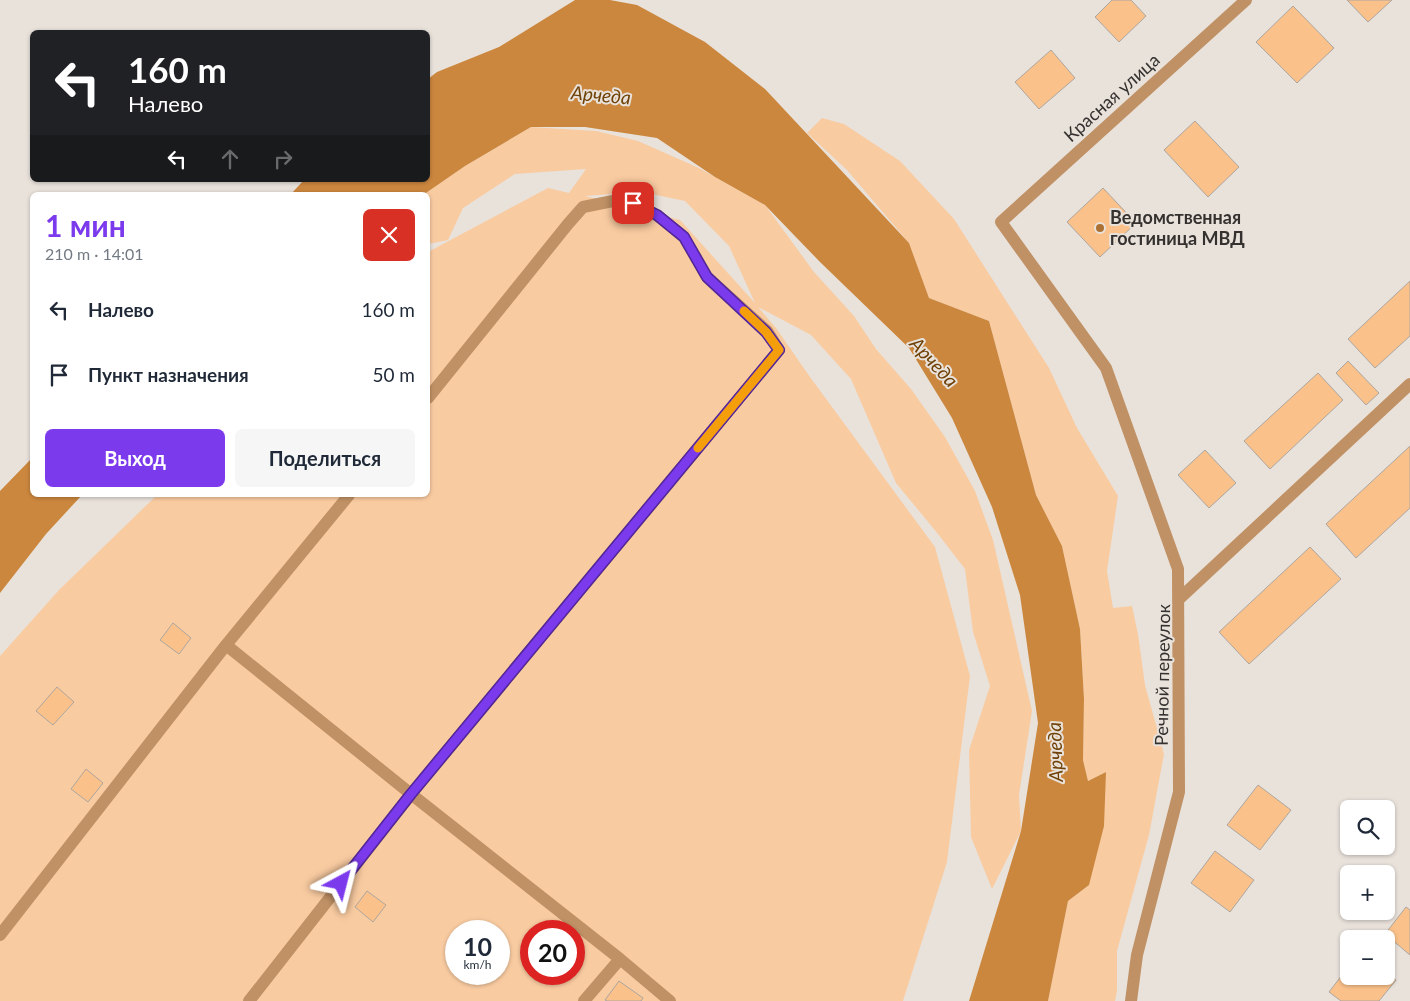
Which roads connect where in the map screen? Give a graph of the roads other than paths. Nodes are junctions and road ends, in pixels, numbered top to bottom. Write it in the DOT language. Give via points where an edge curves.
graph roads {
  1 [pos="1246,0"];
  2 [pos="1410,384"];
  3 [pos="430,396"];
  4 [pos="347,497"];
  5 [pos="1178,599"];
  6 [pos="226,645"];
  7 [pos="411,794"];
  8 [pos="0,934"];
  9 [pos="620,959"];
  10 [pos="249,1001"];
  11 [pos="584,1001"];
  12 [pos="670,1001"];
  13 [pos="1131,1001"];
  1 -- 5 [label="street, Красная улица" via="1001,222 1106,368 1178,569"];
  2 -- 5 [label="street, Речной переулок"];
  3 -- 7 [label="street" via="583,207 613,201 633,203 657,215 684,237 707,277 766,332 779,350"];
  4 -- 6 [label="street"];
  5 -- 13 [label="street, Речной переулок" via="1180,792 1137,955"];
  6 -- 7 [label="street"];
  6 -- 8 [label="street"];
  7 -- 9 [label="street"];
  7 -- 10 [label="street"];
  9 -- 11 [label="street"];
  9 -- 12 [label="street"];
}
